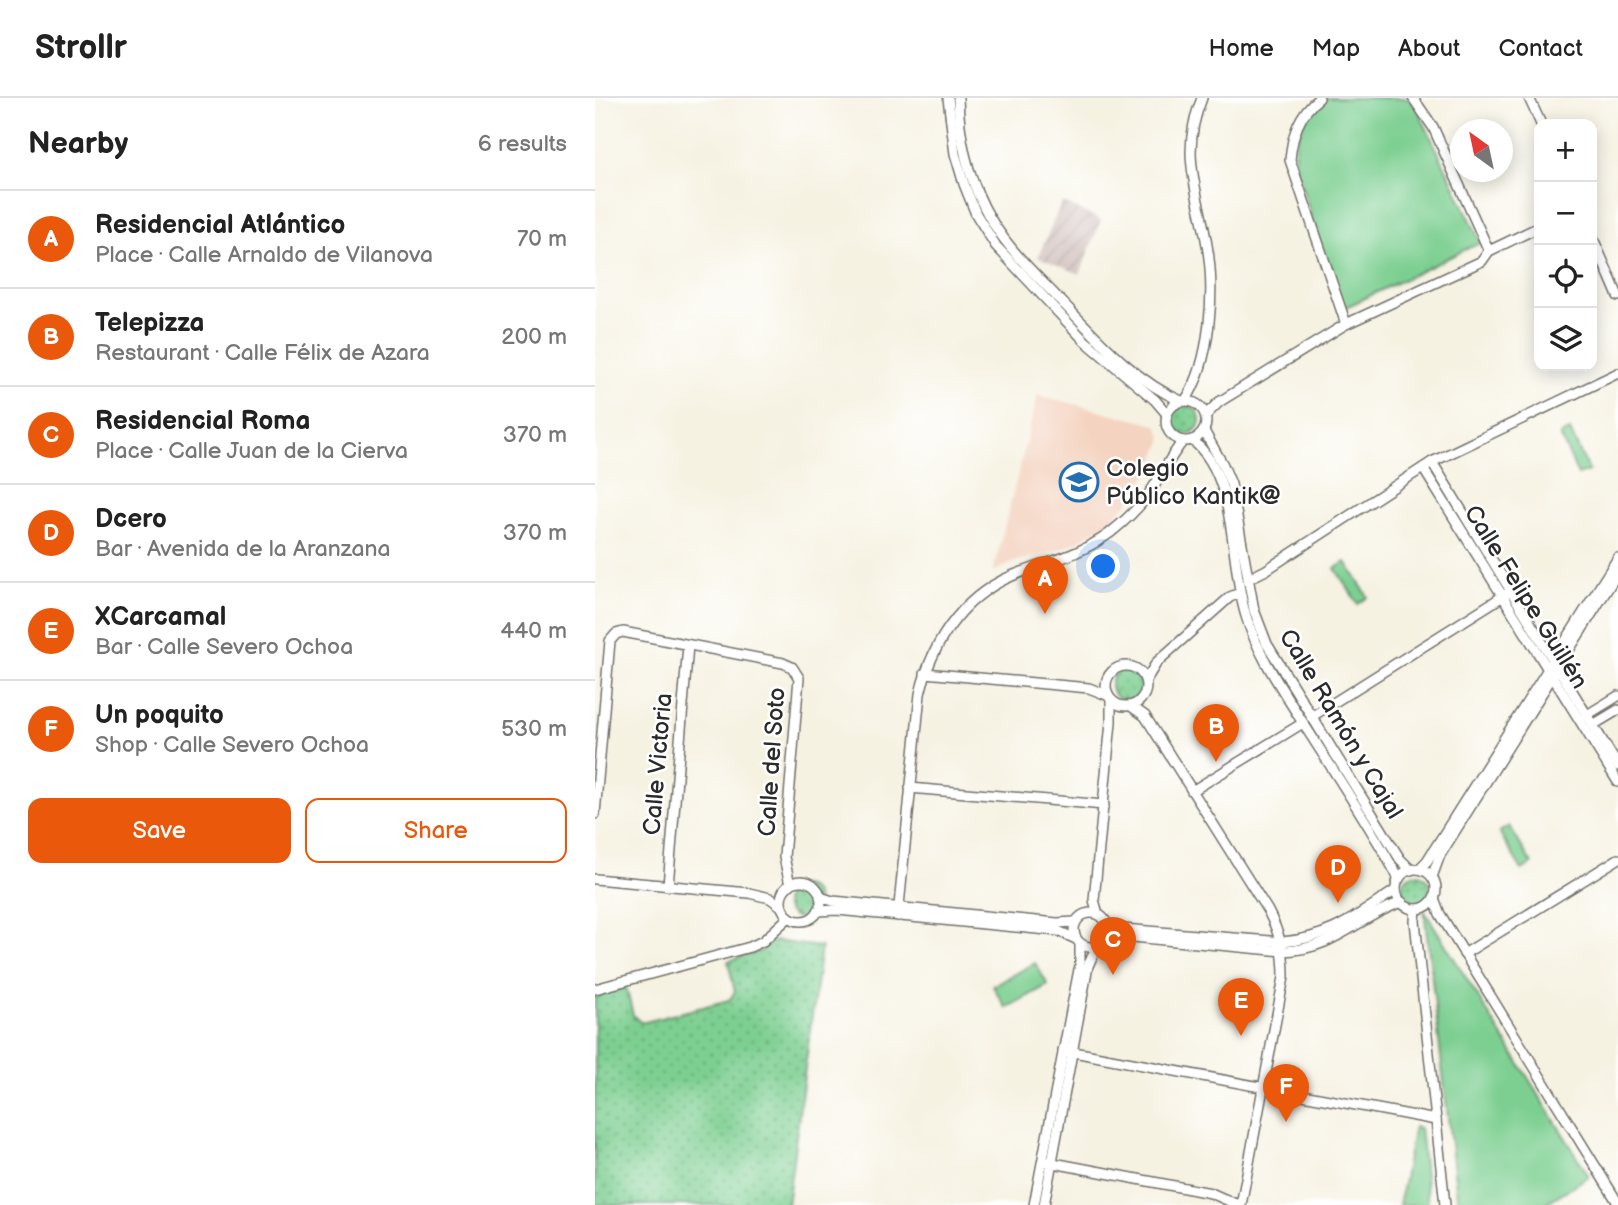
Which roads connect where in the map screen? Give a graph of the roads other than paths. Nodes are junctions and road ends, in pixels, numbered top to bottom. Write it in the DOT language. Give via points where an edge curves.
graph roads {
  1 [pos="948,98"];
  2 [pos="958,98"];
  3 [pos="1202,98"];
  4 [pos="1319,98"];
  5 [pos="1413,98"];
  6 [pos="1529,98"];
  7 [pos="1539,119"];
  8 [pos="1534,229"];
  9 [pos="1596,245"];
  10 [pos="1489,251"];
  11 [pos="1618,296"];
  12 [pos="1346,324"];
  13 [pos="1618,373"];
  14 [pos="1195,386"];
  15 [pos="1183,401"];
  16 [pos="1219,402"];
  17 [pos="1199,405"];
  18 [pos="1167,414"];
  19 [pos="1206,415"];
  20 [pos="1204,431"];
  21 [pos="1173,437"];
  22 [pos="1188,441"];
  23 [pos="1170,456"];
  24 [pos="1428,465"];
  25 [pos="1618,558"];
  26 [pos="1618,572"];
  27 [pos="1248,579"];
  28 [pos="1240,593"];
  29 [pos="1507,593"];
  30 [pos="688,645"];
  31 [pos="1157,662"];
  32 [pos="1556,663"];
  33 [pos="1136,668"];
  34 [pos="1550,672"];
  35 [pos="925,673"];
  36 [pos="1106,679"];
  37 [pos="1146,680"];
  38 [pos="1090,688"];
  39 [pos="1618,696"];
  40 [pos="1143,697"];
  41 [pos="1109,698"];
  42 [pos="1126,706"];
  43 [pos="1618,710"];
  44 [pos="1587,715"];
  45 [pos="1145,716"];
  46 [pos="1307,720"];
  47 [pos="1111,722"];
  48 [pos="1593,725"];
  49 [pos="1618,766"];
  50 [pos="1618,782"];
  51 [pos="910,788"];
  52 [pos="1192,791"];
  53 [pos="1104,805"];
  54 [pos="595,814"];
  55 [pos="1618,859"];
  56 [pos="1415,869"];
  57 [pos="1433,877"];
  58 [pos="595,879"];
  59 [pos="1399,879"];
  60 [pos="794,883"];
  61 [pos="668,886"];
  62 [pos="1397,890"];
  63 [pos="820,897"];
  64 [pos="782,901"];
  65 [pos="1431,901"];
  66 [pos="1409,906"];
  67 [pos="818,911"];
  68 [pos="899,912"];
  69 [pos="1093,913"];
  70 [pos="789,917"];
  71 [pos="1075,922"];
  72 [pos="1108,925"];
  73 [pos="1106,939"];
  74 [pos="1078,942"];
  75 [pos="1097,946"];
  76 [pos="1283,947"];
  77 [pos="1464,954"];
  78 [pos="595,989"];
  79 [pos="1068,1051"];
  80 [pos="1264,1087"];
  81 [pos="1436,1120"];
  82 [pos="1047,1162"];
  83 [pos="1618,1203"];
  84 [pos="1034,1205"];
  85 [pos="1044,1205"];
  86 [pos="1240,1205"];
  87 [pos="1445,1205"];
  1 -- 18 [label="street" via="964,184 996,246 1084,340"];
  2 -- 15 [label="street" via="964,153 973,183 1005,242 1111,350 1162,393"];
  3 -- 14 [label="street" via="1194,123 1191,170 1208,249 1209,308"];
  4 -- 12 [label="street" via="1299,122 1290,160"];
  5 -- 10 [label="street" via="1433,127"];
  6 -- 7 [label="street"];
  8 -- 10 [label="street"];
  9 -- 11 [label="street"];
  10 -- 12 [label="street" via="1482,261"];
  12 -- 16 [label="street"];
  13 -- 24 [label="street"];
  14 -- 15 [label="street"];
  14 -- 17 [label="street"];
  15 -- 17 [label="street"];
  15 -- 18 [label="street"];
  16 -- 17 [label="street"];
  16 -- 19 [label="street"];
  17 -- 19 [label="street"];
  18 -- 21 [label="street"];
  19 -- 20 [label="street"];
  20 -- 22 [label="street"];
  20 -- 27 [label="street, Calle Ramón y Cajal" via="1231,484"];
  21 -- 22 [label="street"];
  21 -- 23 [label="street"];
  22 -- 23 [label="street"];
  22 -- 28 [label="street, Calle Ramón y Cajal" via="1204,451 1221,486"];
  23 -- 35 [label="street" via="1149,494 1109,534 1076,553 1003,580 971,601 942,635"];
  24 -- 27 [label="street"];
  24 -- 29 [label="street, Calle Felipe Guillén"];
  25 -- 32 [label="street"];
  26 -- 32 [label="street"];
  27 -- 46 [label="street, Calle Ramón y Cajal" via="1267,644"];
  28 -- 31 [label="street"];
  28 -- 46 [label="street, Calle Ramón y Cajal" via="1258,647"];
  29 -- 32 [label="street, Calle Felipe Guillén"];
  29 -- 34 [label="street, Calle Felipe Guillén"];
  29 -- 46 [label="street"];
  30 -- 54 [label="street, Calle del Soto" via="623,632 610,641"];
  30 -- 60 [label="street, Calle del Soto" via="783,663 799,678 784,857"];
  30 -- 61 [label="street, Calle Victoria"];
  31 -- 33 [label="street"];
  31 -- 37 [label="street"];
  32 -- 34 [label="street"];
  32 -- 44 [label="street, Calle Felipe Guillén"];
  33 -- 36 [label="street" via="1118,667"];
  33 -- 37 [label="street"];
  34 -- 50 [label="street, Calle Felipe Guillén"];
  34 -- 56 [label="street" via="1427,861"];
  34 -- 57 [label="street" via="1440,855"];
  35 -- 38 [label="street"];
  35 -- 51 [label="street"];
  36 -- 38 [label="street"];
  36 -- 41 [label="street"];
  37 -- 40 [label="street"];
  38 -- 41 [label="street"];
  39 -- 44 [label="street"];
  40 -- 42 [label="street"];
  40 -- 45 [label="street"];
  41 -- 42 [label="street"];
  41 -- 47 [label="street"];
  42 -- 45 [label="street"];
  42 -- 47 [label="street"];
  43 -- 48 [label="street"];
  44 -- 48 [label="street, Calle Felipe Guillén"];
  45 -- 52 [label="street"];
  46 -- 52 [label="street"];
  46 -- 56 [label="street, Calle Ramón y Cajal" via="1400,859"];
  46 -- 59 [label="street, Calle Ramón y Cajal"];
  47 -- 53 [label="street"];
  48 -- 49 [label="street, Calle Felipe Guillén"];
  51 -- 53 [label="street"];
  51 -- 68 [label="street"];
  52 -- 76 [label="street" via="1268,911"];
  53 -- 69 [label="street"];
  55 -- 77 [label="street"];
  56 -- 57 [label="street"];
  56 -- 59 [label="street"];
  57 -- 65 [label="street" via="1436,887"];
  58 -- 61 [label="street"];
  59 -- 62 [label="street"];
  60 -- 63 [label="street" via="811,884"];
  60 -- 64 [label="street"];
  61 -- 64 [label="street" via="749,893"];
  62 -- 66 [label="street"];
  62 -- 76 [label="street" via="1333,930"];
  63 -- 67 [label="street"];
  63 -- 68 [label="street"];
  64 -- 70 [label="street"];
  65 -- 66 [label="street"];
  65 -- 77 [label="street"];
  66 -- 76 [label="street" via="1387,907 1304,951"];
  66 -- 81 [label="street" via="1415,921"];
  67 -- 68 [label="street"];
  67 -- 70 [label="street" via="805,921"];
  68 -- 71 [label="street"];
  68 -- 74 [label="street" via="1058,931"];
  69 -- 71 [label="street" via="1080,915"];
  69 -- 72 [label="street"];
  70 -- 78 [label="street" via="763,942 750,947"];
  71 -- 74 [label="street" via="1073,934"];
  72 -- 73 [label="street"];
  72 -- 76 [label="street"];
  73 -- 75 [label="street"];
  73 -- 76 [label="street" via="1122,936"];
  74 -- 75 [label="street"];
  74 -- 79 [label="street" via="1080,964"];
  75 -- 79 [label="street"];
  76 -- 80 [label="street" via="1284,977"];
  77 -- 83 [label="street"];
  79 -- 80 [label="street"];
  79 -- 82 [label="street"];
  80 -- 81 [label="street"];
  80 -- 86 [label="street"];
  81 -- 87 [label="street"];
  82 -- 84 [label="street"];
  82 -- 85 [label="street"];
  82 -- 86 [label="street" via="1210,1194"];
}
